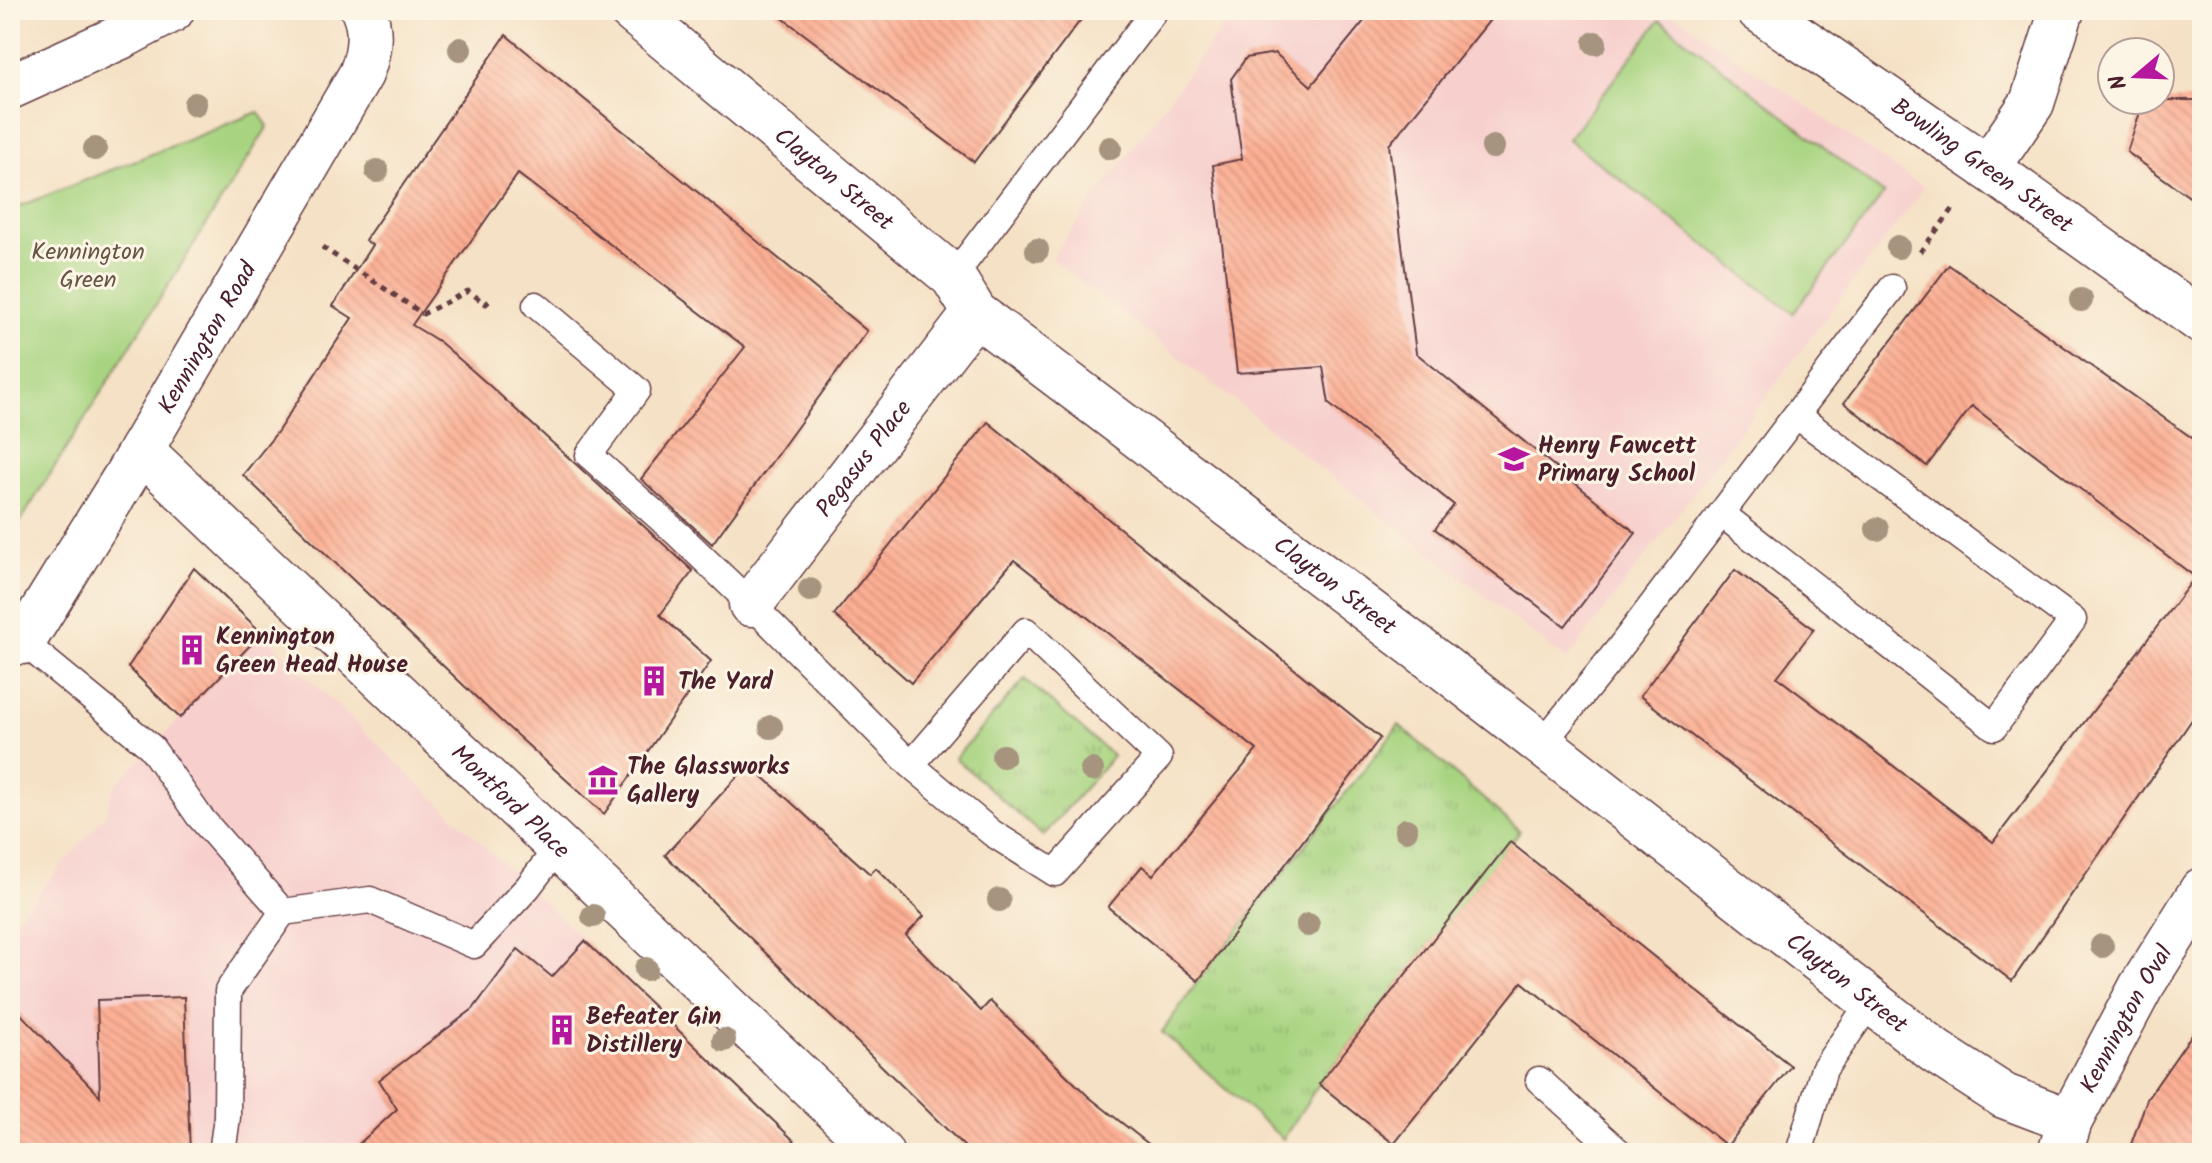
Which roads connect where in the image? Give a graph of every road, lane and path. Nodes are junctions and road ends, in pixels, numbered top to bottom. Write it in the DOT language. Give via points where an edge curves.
graph roads {
  1 [pos="172,10"];
  2 [pos="363,10"];
  3 [pos="631,10"];
  4 [pos="1155,10"];
  5 [pos="1759,10"];
  6 [pos="2062,10"];
  7 [pos="10,87"];
  8 [pos="1988,168"];
  9 [pos="1958,203"];
  10 [pos="279,216"];
  11 [pos="1892,288"];
  12 [pos="964,295"];
  13 [pos="536,305"];
  14 [pos="2202,322"];
  15 [pos="1796,415"];
  16 [pos="141,450"];
  17 [pos="1722,514"];
  18 [pos="751,604"];
  19 [pos="16,637"];
  20 [pos="1541,745"];
  21 [pos="911,765"];
  22 [pos="559,846"];
  23 [pos="2202,890"];
  24 [pos="283,912"];
  25 [pos="1871,1001"];
  26 [pos="1539,1080"];
  27 [pos="2065,1137"];
  28 [pos="222,1153"];
  29 [pos="881,1153"];
  30 [pos="1620,1153"];
  31 [pos="1799,1153"];
  1 -- 7 [label="main road"];
  2 -- 10 [label="main road, Kennington Road" via="369,35 361,74"];
  3 -- 12 [label="main road, Clayton Street"];
  4 -- 12 [label="lane"];
  5 -- 8 [label="main road, Bowling Green Street"];
  6 -- 8 [label="main road" via="2032,103"];
  8 -- 14 [label="main road, Bowling Green Street"];
  9 -- 11 [label="path"];
  10 -- 13 [label="path" via="423,314 468,291 486,304 505,280"];
  10 -- 16 [label="main road, Kennington Road"];
  11 -- 15 [label="lane"];
  12 -- 18 [label="main road, Pegasus Place"];
  12 -- 20 [label="main road, Clayton Street"];
  13 -- 18 [label="lane" via="637,390 589,455"];
  15 -- 17 [label="lane"];
  15 -- 17 [label="lane" via="2073,620 1994,727"];
  16 -- 19 [label="main road, Kennington Road"];
  16 -- 22 [label="main road, Montford Place"];
  17 -- 20 [label="lane"];
  18 -- 21 [label="lane"];
  19 -- 24 [label="lane" via="151,747 199,816"];
  20 -- 25 [label="main road, Clayton Street"];
  21 -- 21 [label="lane" via="1026,631 1159,757 1055,873 992,833"];
  22 -- 24 [label="lane" via="474,945 370,900"];
  22 -- 29 [label="main road, Montford Place"];
  23 -- 27 [label="main road, Kennington Oval" via="2141,987"];
  24 -- 28 [label="lane" via="228,991"];
  25 -- 27 [label="main road, Clayton Street" via="1936,1052"];
  25 -- 31 [label="lane" via="1824,1069"];
  26 -- 30 [label="lane"];
}
